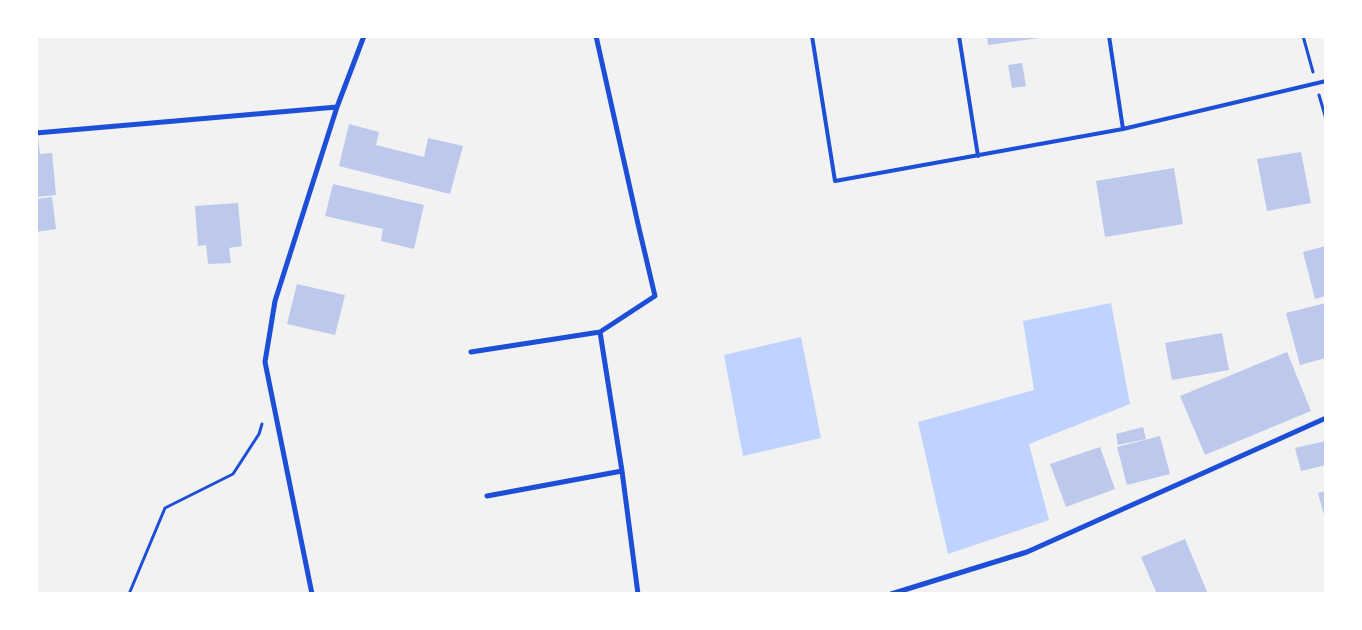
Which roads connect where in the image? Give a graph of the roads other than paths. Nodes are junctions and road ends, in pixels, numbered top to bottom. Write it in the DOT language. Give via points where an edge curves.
graph roads {
  1 [pos="364,36"];
  2 [pos="596,36"];
  3 [pos="812,36"];
  4 [pos="959,36"];
  5 [pos="1109,36"];
  6 [pos="1326,81"];
  7 [pos="337,107"];
  8 [pos="1123,129"];
  9 [pos="36,133"];
  10 [pos="978,156"];
  11 [pos="600,332"];
  12 [pos="471,352"];
  13 [pos="1326,418"];
  14 [pos="622,471"];
  15 [pos="487,496"];
  16 [pos="312,594"];
  17 [pos="638,594"];
  18 [pos="891,594"];
  1 -- 7 [label="street"];
  2 -- 11 [label="street" via="656,296"];
  3 -- 10 [label="lane" via="835,181"];
  4 -- 10 [label="lane"];
  5 -- 8 [label="lane"];
  6 -- 8 [label="lane"];
  7 -- 9 [label="street"];
  7 -- 16 [label="street" via="275,301 265,362"];
  8 -- 10 [label="lane"];
  11 -- 12 [label="street"];
  11 -- 14 [label="street"];
  13 -- 18 [label="street" via="1027,552"];
  14 -- 15 [label="street"];
  14 -- 17 [label="street"];
}
